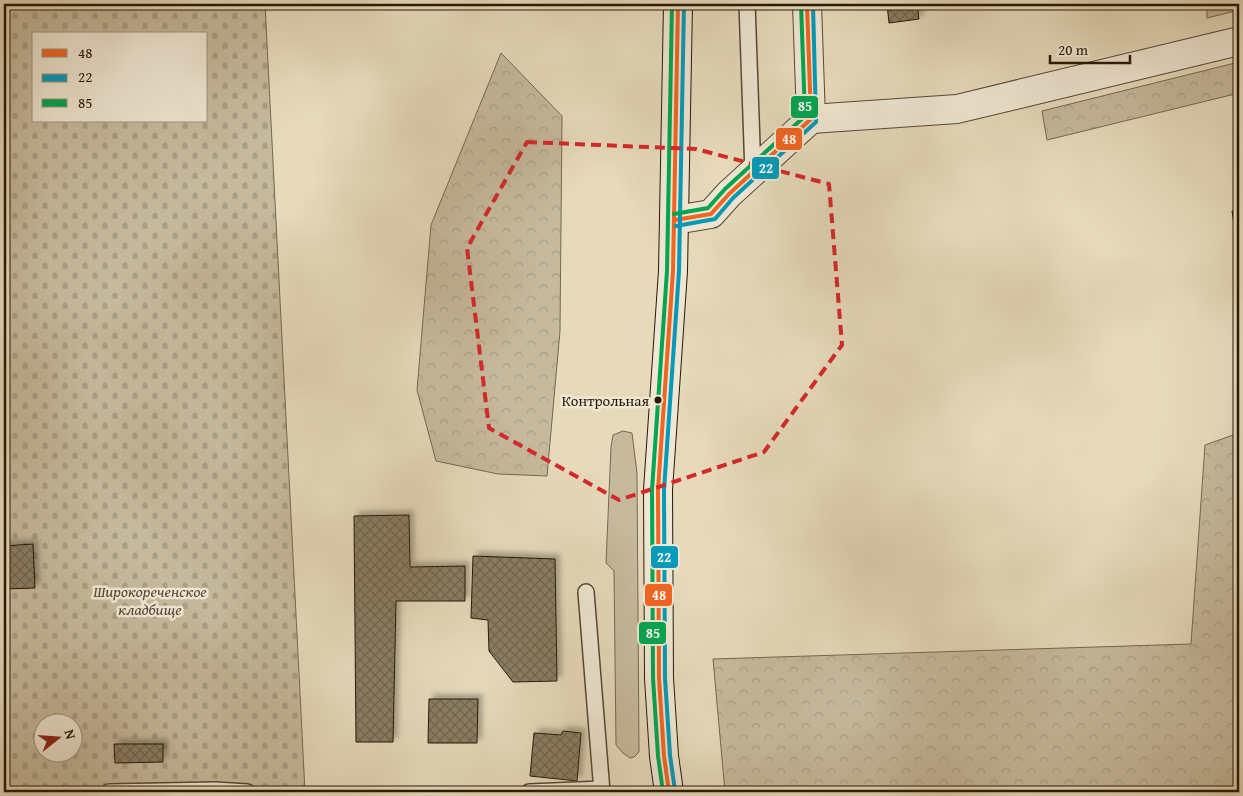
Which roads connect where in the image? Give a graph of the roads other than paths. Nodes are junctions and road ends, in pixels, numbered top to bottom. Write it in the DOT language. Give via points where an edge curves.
graph roads {
  1 [pos="678,4"];
  2 [pos="747,4"];
  3 [pos="806,4"];
  4 [pos="1239,41"];
  5 [pos="812,120"];
  6 [pos="753,173"];
  7 [pos="674,220"];
  8 [pos="586,592"];
  9 [pos="215,791"];
  10 [pos="602,791"];
  11 [pos="109,792"];
  12 [pos="247,792"];
  13 [pos="528,792"];
  14 [pos="669,792"];
  1 -- 7 [label="main road"];
  2 -- 6 [label="lane"];
  3 -- 5 [label="main road"];
  4 -- 5 [label="main road" via="957,109"];
  5 -- 6 [label="main road"];
  6 -- 7 [label="main road" via="711,214"];
  7 -- 14 [label="main road" via="658,490 658,678"];
  8 -- 10 [label="lane"];
  9 -- 11 [label="lane"];
  9 -- 12 [label="lane"];
  10 -- 13 [label="lane"];
}
